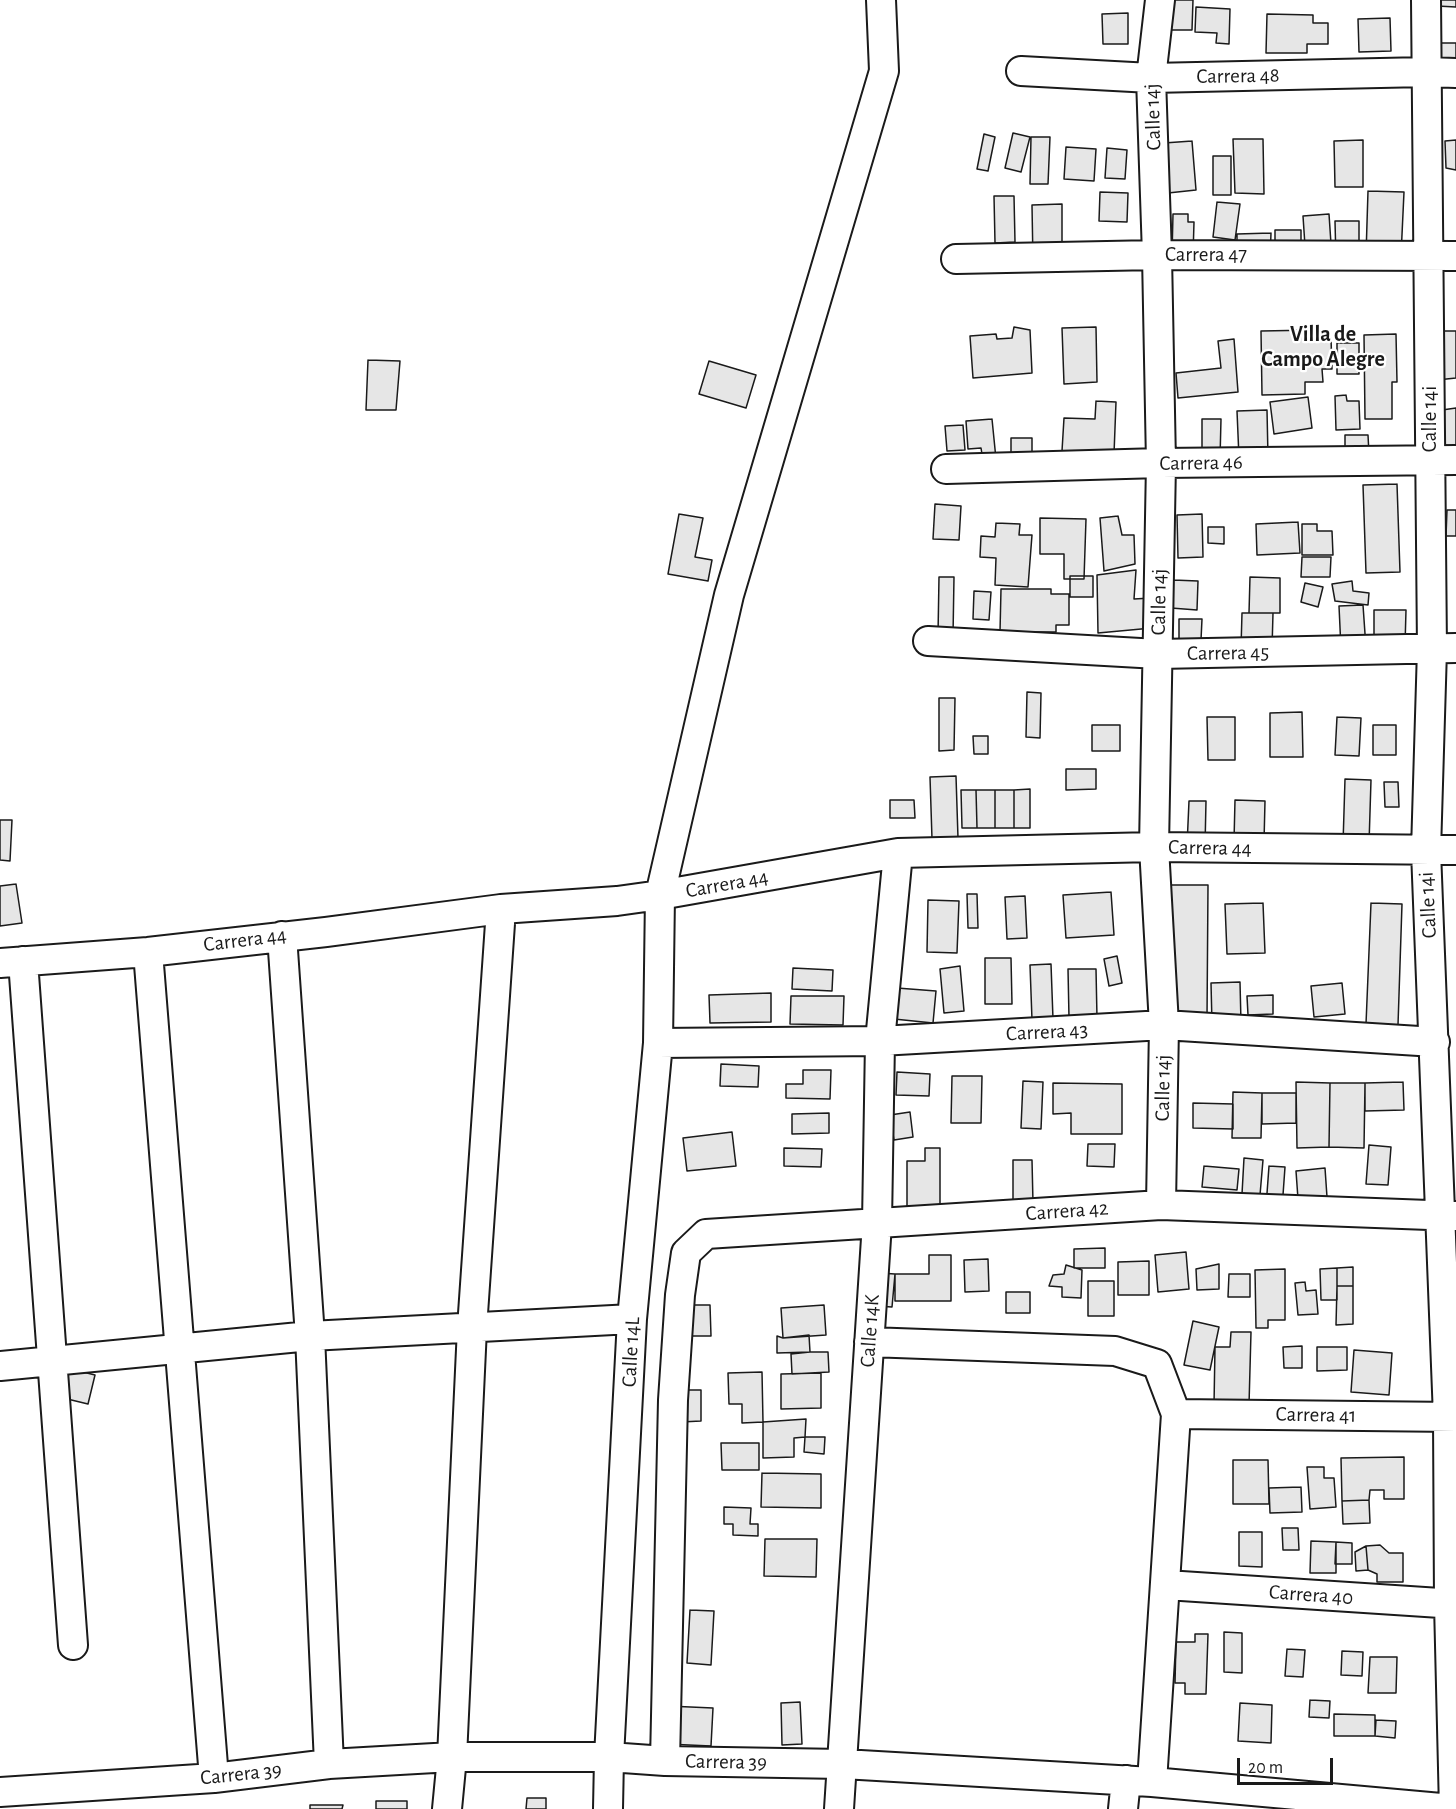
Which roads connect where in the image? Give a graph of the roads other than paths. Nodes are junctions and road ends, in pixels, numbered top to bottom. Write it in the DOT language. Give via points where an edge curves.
graph roads {
  1 [pos="881,0"];
  2 [pos="1160,0"];
  3 [pos="1426,0"];
  4 [pos="1021,71"];
  5 [pos="1426,72"];
  6 [pos="1456,73"];
  7 [pos="1151,78"];
  8 [pos="1157,255"];
  9 [pos="1443,255"];
  10 [pos="956,259"];
  11 [pos="1443,460"];
  12 [pos="1161,463"];
  13 [pos="946,469"];
  14 [pos="928,641"];
  15 [pos="1444,649"];
  16 [pos="1158,654"];
  17 [pos="1154,847"];
  18 [pos="1456,850"];
  19 [pos="1426,851"];
  20 [pos="898,854"];
  21 [pos="660,895"];
  22 [pos="501,909"];
  23 [pos="282,936"];
  24 [pos="148,952"];
  25 [pos="12,962"];
  26 [pos="1164,1025"];
  27 [pos="880,1041"];
  28 [pos="1435,1042"];
  29 [pos="658,1043"];
  30 [pos="1161,1205"];
  31 [pos="1447,1216"];
  32 [pos="877,1223"];
  33 [pos="632,1319"];
  34 [pos="472,1328"];
  35 [pos="310,1336"];
  36 [pos="869,1342"];
  37 [pos="180,1349"];
  38 [pos="52,1361"];
  39 [pos="0,1366"];
  40 [pos="1176,1414"];
  41 [pos="1452,1417"];
  42 [pos="1166,1585"];
  43 [pos="1453,1604"];
  44 [pos="74,1645"];
  45 [pos="452,1757"];
  46 [pos="609,1757"];
  47 [pos="665,1761"];
  48 [pos="329,1764"];
  49 [pos="843,1764"];
  50 [pos="214,1778"];
  51 [pos="1139,1781"];
  52 [pos="0,1792"];
  53 [pos="447,1809"];
  54 [pos="608,1809"];
  55 [pos="838,1809"];
  56 [pos="1122,1809"];
  57 [pos="1453,1809"];
  1 -- 21 [label="street, Calle 14L" via="884,70 729,595"];
  2 -- 7 [label="street, Calle 14j"];
  3 -- 5 [label="street, Calle 14i"];
  4 -- 7 [label="street, Carrera 48"];
  5 -- 6 [label="street, Carrera 48"];
  5 -- 7 [label="street, Carrera 48"];
  5 -- 9 [label="street, Calle 14i"];
  7 -- 8 [label="street, Calle 14j"];
  8 -- 9 [label="street, Carrera 47"];
  8 -- 10 [label="street, Carrera 47"];
  8 -- 12 [label="street, Calle 14j"];
  9 -- 11 [label="street, Calle 14i"];
  11 -- 12 [label="street, Carrera 46"];
  11 -- 15 [label="street, Calle 14i"];
  12 -- 13 [label="street, Carrera 46"];
  12 -- 16 [label="street, Calle 14j"];
  14 -- 16 [label="street, Carrera 45"];
  15 -- 16 [label="street, Carrera 45"];
  15 -- 19 [label="street, Calle 14i"];
  16 -- 17 [label="street, Calle 14j"];
  17 -- 19 [label="street, Carrera 44"];
  17 -- 20 [label="street, Carrera 44"];
  17 -- 26 [label="street, Calle 14j"];
  18 -- 19 [label="street, Carrera 44"];
  19 -- 28 [label="street, Calle 14i"];
  20 -- 21 [label="street, Carrera 44"];
  20 -- 27 [label="street, Calle 14K"];
  21 -- 22 [label="street, Carrera 44"];
  21 -- 29 [label="street, Calle 14L"];
  22 -- 23 [label="street, Carrera 44"];
  22 -- 34 [label="street"];
  23 -- 24 [label="street, Carrera 44"];
  23 -- 35 [label="street"];
  24 -- 25 [label="street, Carrera 44"];
  24 -- 37 [label="street"];
  25 -- 38 [label="street"];
  26 -- 27 [label="street, Carrera 43"];
  26 -- 28 [label="street, Carrera 43"];
  26 -- 30 [label="street, Calle 14j"];
  27 -- 29 [label="street, Carrera 43"];
  27 -- 32 [label="street, Calle 14K"];
  28 -- 31 [label="street, Calle 14i"];
  29 -- 33 [label="street, Calle 14L"];
  30 -- 31 [label="street, Carrera 42"];
  30 -- 32 [label="street, Carrera 42"];
  31 -- 41 [label="street, Calle 14i"];
  32 -- 36 [label="street, Calle 14K"];
  32 -- 47 [label="street, Carrera 42" via="706,1234 686,1252 673,1400"];
  33 -- 34 [label="street"];
  33 -- 46 [label="street, Calle 14L"];
  34 -- 35 [label="street"];
  34 -- 45 [label="street"];
  35 -- 37 [label="street"];
  35 -- 48 [label="street"];
  36 -- 40 [label="street" via="1115,1351 1158,1364"];
  36 -- 49 [label="street, Calle 14K"];
  37 -- 38 [label="street"];
  37 -- 50 [label="street"];
  38 -- 39 [label="street"];
  38 -- 44 [label="street"];
  40 -- 41 [label="street, Carrera 41"];
  40 -- 42 [label="street"];
  41 -- 43 [label="street, Calle 14i"];
  42 -- 43 [label="street, Carrera 40"];
  42 -- 51 [label="street"];
  43 -- 57 [label="street, Calle 14i"];
  45 -- 46 [label="street, Carrera 39"];
  45 -- 48 [label="street, Carrera 39"];
  45 -- 53 [label="street"];
  46 -- 47 [label="street, Carrera 39"];
  46 -- 54 [label="street, Calle 14L"];
  47 -- 49 [label="street, Carrera 39"];
  48 -- 50 [label="street, Carrera 39"];
  49 -- 51 [label="street, Carrera 39"];
  49 -- 55 [label="street, Calle 14K"];
  50 -- 52 [label="street, Carrera 39"];
  51 -- 56 [label="street"];
  51 -- 57 [label="street, Carrera 39"];
}
